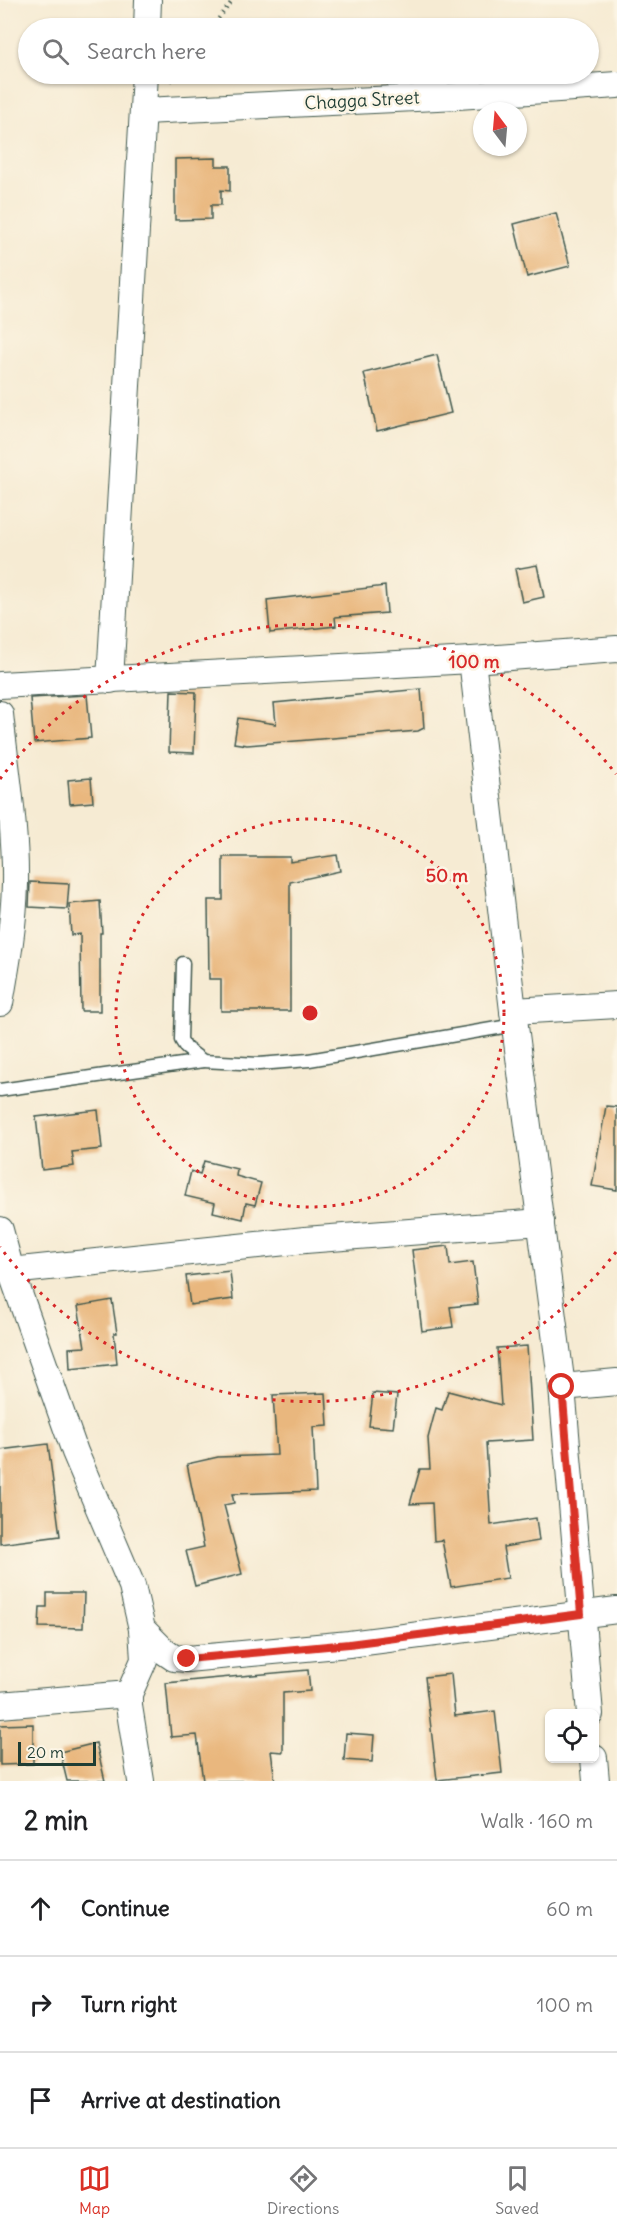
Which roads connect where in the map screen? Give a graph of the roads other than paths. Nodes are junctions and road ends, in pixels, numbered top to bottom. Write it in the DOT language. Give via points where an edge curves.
graph roads {
  1 [pos="148,0"];
  2 [pos="147,18"];
  3 [pos="145,84"];
  4 [pos="617,85"];
  5 [pos="144,111"];
  6 [pos="617,649"];
  7 [pos="472,660"];
  8 [pos="110,680"];
  9 [pos="0,685"];
  10 [pos="0,714"];
  11 [pos="183,963"];
  12 [pos="0,1003"];
  13 [pos="617,1005"];
  14 [pos="514,1018"];
  15 [pos="203,1061"];
  16 [pos="0,1090"];
  17 [pos="541,1222"];
  18 [pos="0,1230"];
  19 [pos="11,1271"];
  20 [pos="617,1382"];
  21 [pos="562,1387"];
  22 [pos="617,1610"];
  23 [pos="581,1614"];
  24 [pos="142,1629"];
  25 [pos="129,1694"];
  26 [pos="0,1705"];
  27 [pos="590,1709"];
  28 [pos="595,1763"];
  29 [pos="141,1781"];
  30 [pos="597,1781"];
  1 -- 2 [label="street"];
  3 -- 5 [label="street"];
  4 -- 5 [label="street, Chagga Street"];
  5 -- 8 [label="street"];
  6 -- 7 [label="street"];
  7 -- 8 [label="street"];
  7 -- 14 [label="street"];
  8 -- 9 [label="street"];
  10 -- 12 [label="street" via="14,838 15,884"];
  11 -- 15 [label="lane" via="181,1040"];
  13 -- 14 [label="street"];
  14 -- 15 [label="lane" via="309,1060 249,1065"];
  14 -- 17 [label="street"];
  15 -- 16 [label="lane"];
  17 -- 19 [label="street" via="305,1240"];
  17 -- 21 [label="street"];
  18 -- 19 [label="street"];
  19 -- 24 [label="street" via="75,1452 132,1586"];
  20 -- 21 [label="street"];
  21 -- 23 [label="street"];
  22 -- 23 [label="street"];
  23 -- 24 [label="street" via="349,1644 187,1659 174,1658"];
  23 -- 27 [label="street"];
  24 -- 25 [label="street" via="144,1660"];
  25 -- 26 [label="street"];
  25 -- 29 [label="street"];
  28 -- 30 [label="street"];
}
